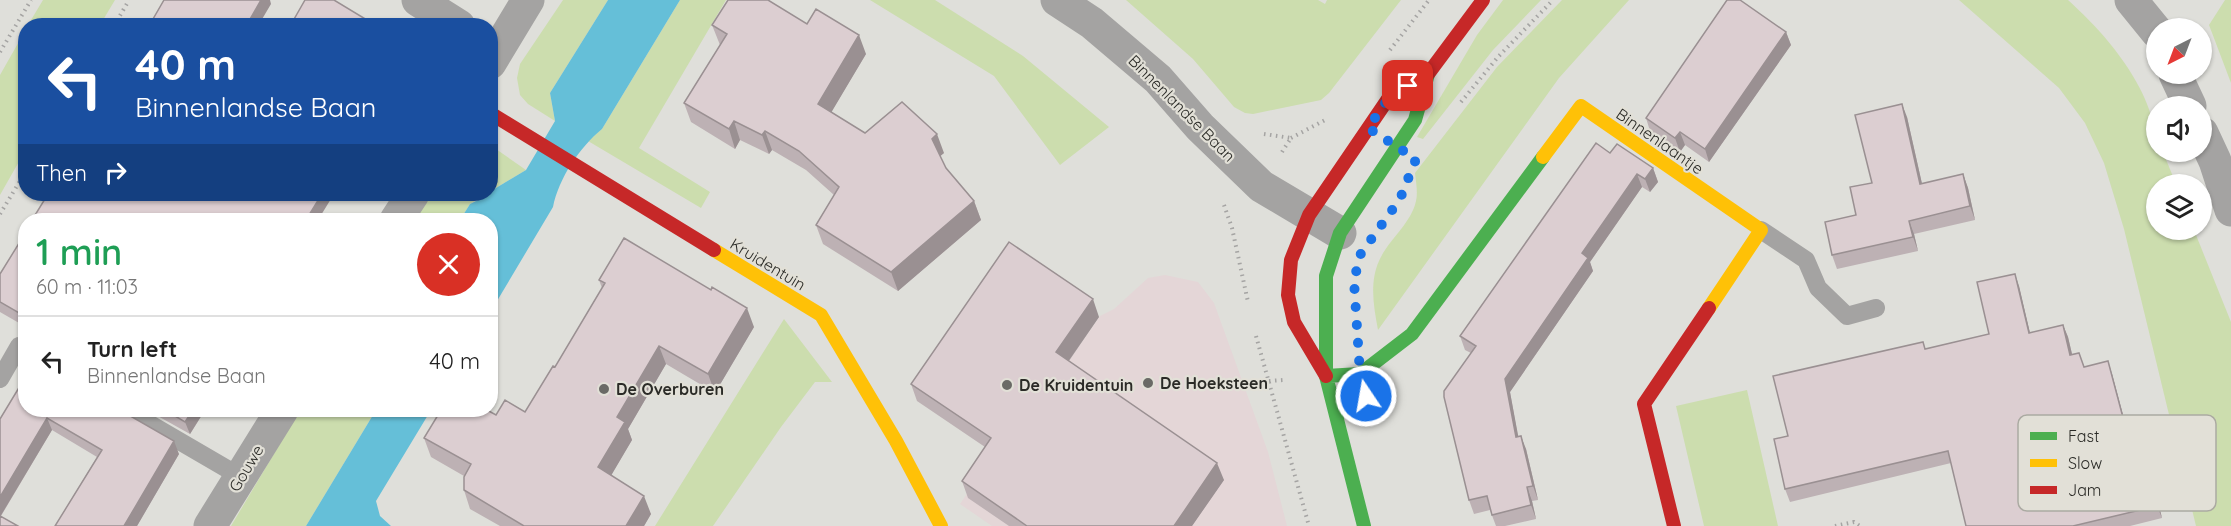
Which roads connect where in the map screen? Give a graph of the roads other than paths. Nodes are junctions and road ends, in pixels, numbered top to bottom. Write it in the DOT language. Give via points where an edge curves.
graph roads {
  1 [pos="418,0"];
  2 [pos="528,0"];
  3 [pos="1057,0"];
  4 [pos="1483,0"];
  5 [pos="2131,0"];
  6 [pos="446,18"];
  7 [pos="2146,18"];
  8 [pos="498,45"];
  9 [pos="1428,74"];
  10 [pos="498,118"];
  11 [pos="2212,155"];
  12 [pos="2231,210"];
  13 [pos="1309,214"];
  14 [pos="1761,230"];
  15 [pos="1340,233"];
  16 [pos="1876,308"];
  17 [pos="18,348"];
  18 [pos="1326,375"];
  19 [pos="0,378"];
  20 [pos="138,417"];
  21 [pos="278,417"];
  22 [pos="241,477"];
  23 [pos="210,526"];
  24 [pos="941,526"];
  25 [pos="1364,526"];
  26 [pos="1674,526"];
  1 -- 6 [label="street"];
  2 -- 8 [label="street"];
  3 -- 13 [label="street, Binnenlandse Baan" via="1092,23 1158,80 1261,186"];
  4 -- 9 [label="street"];
  5 -- 7 [label="street"];
  9 -- 13 [label="street" via="1388,99"];
  9 -- 15 [label="street" via="1415,120"];
  10 -- 24 [label="street, Kruidentuin" via="821,315"];
  11 -- 12 [label="street"];
  13 -- 15 [label="street, Binnenlandse Baan"];
  13 -- 18 [label="street" via="1291,260 1288,295 1294,322"];
  14 -- 16 [label="lane" via="1806,260 1818,288 1847,316"];
  14 -- 18 [label="street, Binnenlaantje" via="1581,106 1412,334 1360,374"];
  14 -- 26 [label="street" via="1644,404"];
  15 -- 18 [label="street" via="1326,276"];
  17 -- 19 [label="lane"];
  18 -- 25 [label="street"];
  20 -- 22 [label="lane"];
  21 -- 22 [label="street, Gouwe"];
  22 -- 23 [label="street, Gouwe"];
}
